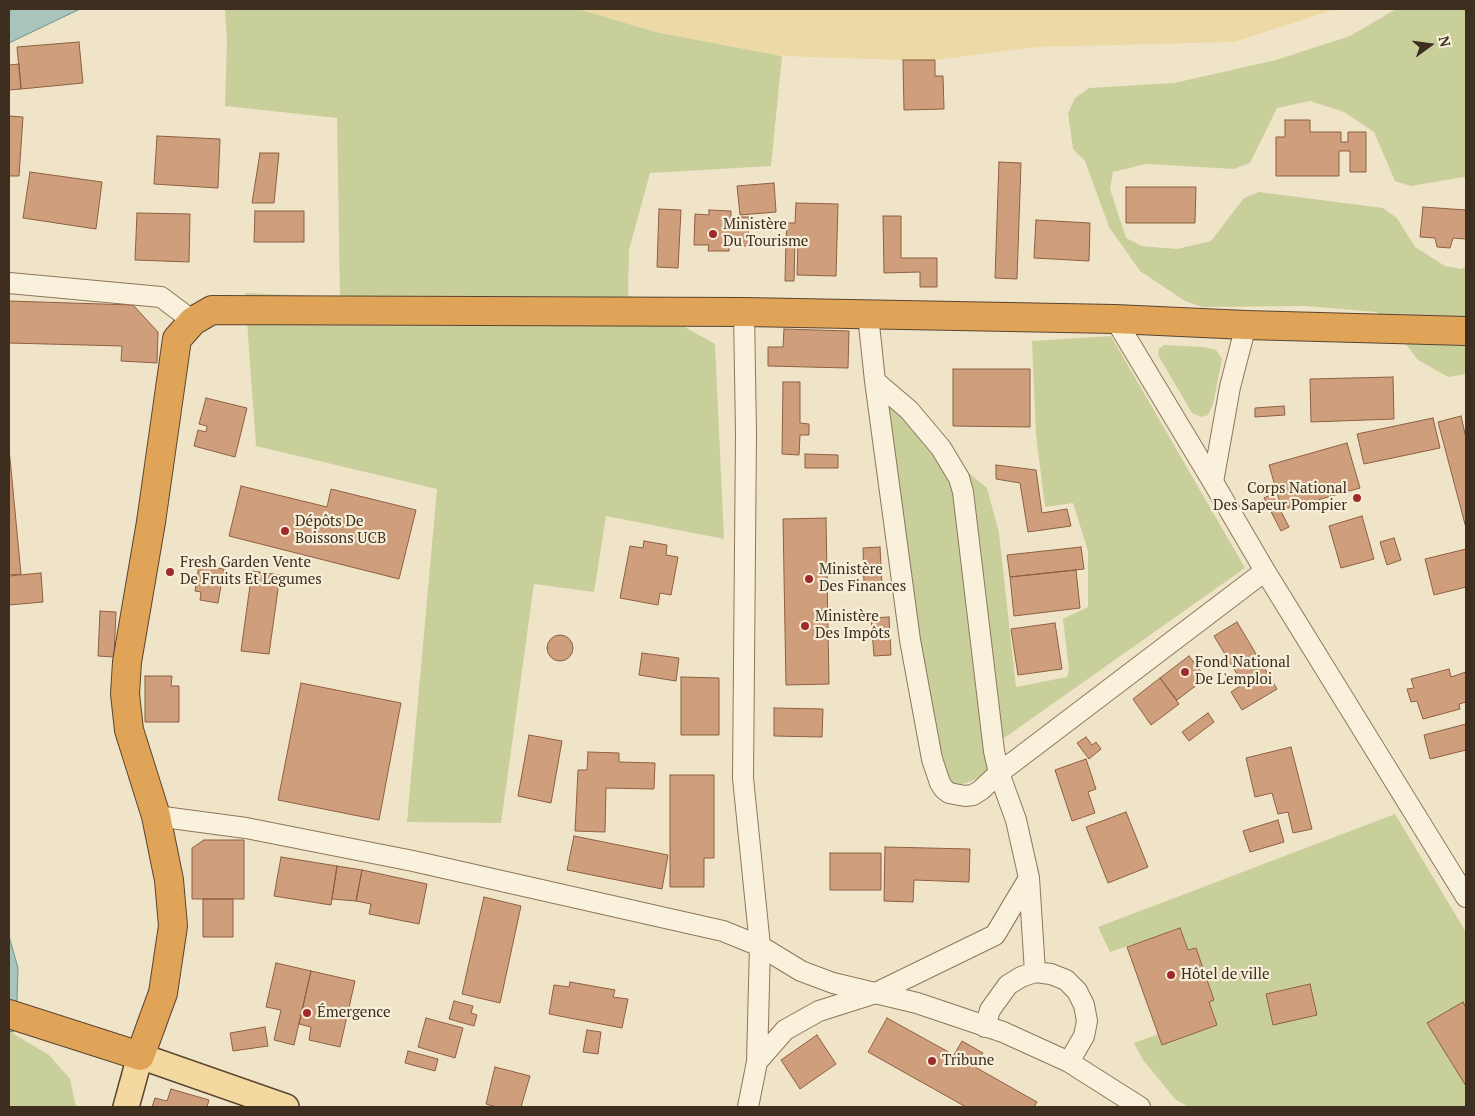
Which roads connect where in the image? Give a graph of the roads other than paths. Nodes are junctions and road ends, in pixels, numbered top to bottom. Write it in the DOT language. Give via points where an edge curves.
graph roads {
  1 [pos="9,283"];
  2 [pos="744,312"];
  3 [pos="868,314"];
  4 [pos="1115,319"];
  5 [pos="193,321"];
  6 [pos="1246,325"];
  7 [pos="1466,333"];
  8 [pos="875,381"];
  9 [pos="1214,482"];
  10 [pos="1265,571"];
  11 [pos="998,773"];
  12 [pos="156,816"];
  13 [pos="1029,878"];
  14 [pos="1466,897"];
  15 [pos="760,946"];
  16 [pos="1035,972"];
  17 [pos="876,994"];
  18 [pos="9,1014"];
  19 [pos="985,1027"];
  20 [pos="140,1056"];
  21 [pos="757,1062"];
  22 [pos="1069,1062"];
  23 [pos="126,1107"];
  24 [pos="286,1107"];
  25 [pos="748,1107"];
  26 [pos="1140,1107"];
  1 -- 5 [label="street" via="161,296"];
  2 -- 3 [label="highway"];
  2 -- 5 [label="highway" via="212,310"];
  2 -- 15 [label="street" via="743,778"];
  3 -- 4 [label="highway"];
  3 -- 8 [label="street"];
  4 -- 6 [label="highway"];
  4 -- 9 [label="street"];
  5 -- 12 [label="highway" via="177,339 127,662 125,694 129,730"];
  6 -- 7 [label="highway"];
  6 -- 9 [label="street" via="1230,387"];
  8 -- 11 [label="street" via="909,410 941,448 964,492"];
  8 -- 11 [label="street" via="910,640 932,759 940,783 949,793 973,794"];
  9 -- 10 [label="street"];
  10 -- 11 [label="street"];
  10 -- 14 [label="street"];
  11 -- 13 [label="street" via="1016,820"];
  12 -- 15 [label="street" via="246,828 413,861 723,931"];
  12 -- 20 [label="highway" via="169,880 173,926 163,993"];
  13 -- 16 [label="street"];
  13 -- 17 [label="street" via="996,935"];
  15 -- 17 [label="street" via="800,971"];
  15 -- 21 [label="street"];
  16 -- 19 [label="street" via="1008,985 990,1010"];
  16 -- 22 [label="street" via="1066,980 1084,1005 1084,1036"];
  17 -- 19 [label="street" via="917,1003"];
  17 -- 21 [label="street" via="819,1011 785,1030"];
  18 -- 20 [label="highway"];
  19 -- 22 [label="street"];
  20 -- 23 [label="main road"];
  20 -- 24 [label="main road"];
  21 -- 25 [label="street"];
  22 -- 26 [label="street"];
}
